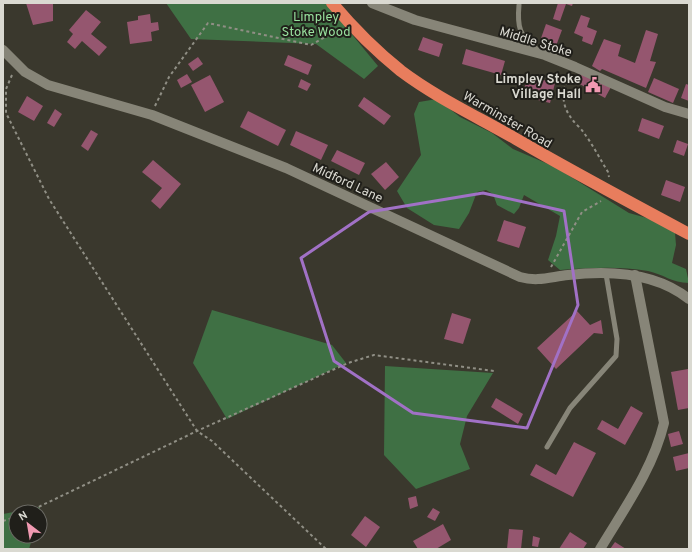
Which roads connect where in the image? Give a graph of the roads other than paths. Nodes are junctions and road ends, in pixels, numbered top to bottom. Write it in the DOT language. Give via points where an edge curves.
graph roads {
  1 [pos="332,3"];
  2 [pos="372,3"];
  3 [pos="519,5"];
  4 [pos="3,50"];
  5 [pos="545,55"];
  6 [pos="689,114"];
  7 [pos="689,234"];
  8 [pos="606,274"];
  9 [pos="635,275"];
  10 [pos="689,300"];
  11 [pos="547,447"];
  12 [pos="600,549"];
  1 -- 7 [label="highway, Warminster Road" via="348,23 402,71 432,92"];
  2 -- 5 [label="street, Middle Stoke" via="415,20"];
  3 -- 5 [label="lane" via="517,23 522,34 530,45"];
  4 -- 8 [label="street, Midford Lane" via="25,72 48,85 152,115 286,168 505,271 530,280 573,274"];
  5 -- 6 [label="street, Middle Stoke" via="665,107"];
  8 -- 9 [label="street, Midford Lane"];
  8 -- 11 [label="lane" via="617,339 616,356 570,408"];
  9 -- 10 [label="street, Midford Lane" via="662,282"];
  9 -- 12 [label="street" via="664,423 659,445 649,466"];
}
